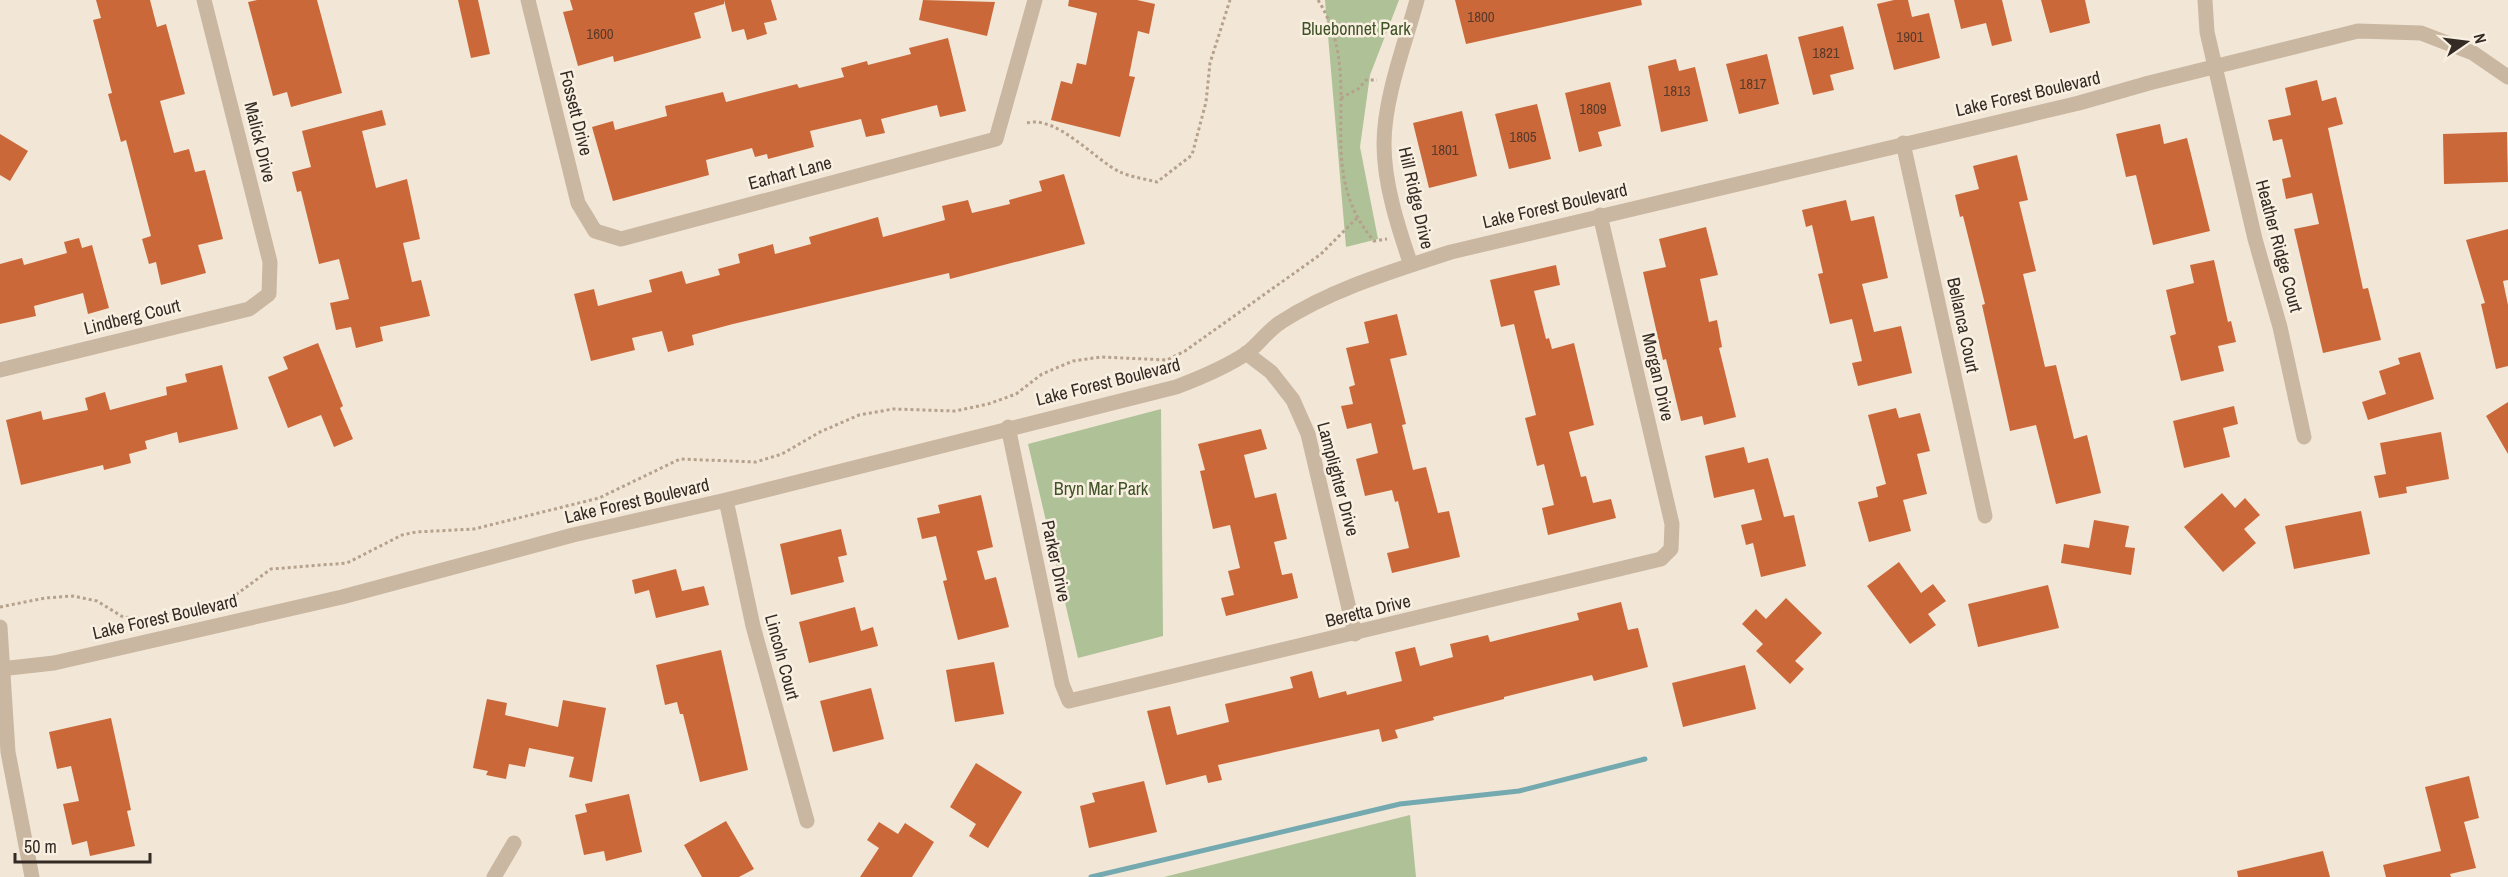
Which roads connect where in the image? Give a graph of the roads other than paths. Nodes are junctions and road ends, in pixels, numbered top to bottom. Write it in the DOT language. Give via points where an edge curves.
graph roads {
  1 [pos="204,0"];
  2 [pos="528,0"];
  3 [pos="1035,0"];
  4 [pos="1417,0"];
  5 [pos="2205,0"];
  6 [pos="2216,66"];
  7 [pos="2508,77"];
  8 [pos="1904,143"];
  9 [pos="1600,214"];
  10 [pos="595,231"];
  11 [pos="1412,265"];
  12 [pos="269,294"];
  13 [pos="1246,353"];
  14 [pos="0,370"];
  15 [pos="1008,427"];
  16 [pos="2304,437"];
  17 [pos="726,500"];
  18 [pos="1985,516"];
  19 [pos="1671,549"];
  20 [pos="0,627"];
  21 [pos="1355,634"];
  22 [pos="2,669"];
  23 [pos="1069,700"];
  24 [pos="807,821"];
  25 [pos="514,843"];
  26 [pos="32,877"];
  27 [pos="494,877"];
  1 -- 12 [label="street, Malick Drive" via="270,262"];
  2 -- 10 [label="street, Fossett Drive" via="578,203"];
  3 -- 10 [label="street, Earhart Lane" via="996,139 621,239"];
  4 -- 11 [label="street, Hill Ridge Drive" via="1386,115 1384,143 1401,236"];
  5 -- 6 [label="street, Heather Ridge Court" via="2207,32"];
  6 -- 7 [label="street, Lake Forest Boulevard" via="2369,31 2421,33 2473,54"];
  6 -- 8 [label="street, Lake Forest Boulevard" via="2079,103"];
  6 -- 16 [label="street, Heather Ridge Court"];
  8 -- 9 [label="street, Lake Forest Boulevard" via="1748,183"];
  8 -- 18 [label="street, Bellanca Court"];
  9 -- 11 [label="street, Lake Forest Boulevard"];
  9 -- 19 [label="street, Morgan Drive" via="1672,524"];
  11 -- 13 [label="street, Lake Forest Boulevard" via="1317,302 1279,323"];
  12 -- 14 [label="street, Lindberg Court" via="249,309"];
  13 -- 15 [label="street, Lake Forest Boulevard" via="1204,377 1176,387"];
  13 -- 21 [label="street, Lamplighter Drive" via="1271,372 1293,400 1308,434"];
  15 -- 17 [label="street, Lake Forest Boulevard"];
  15 -- 23 [label="street, Parker Drive" via="1062,684"];
  17 -- 22 [label="street, Lake Forest Boulevard" via="573,535 342,597 54,663"];
  17 -- 24 [label="street, Lincoln Court" via="753,626"];
  19 -- 21 [label="street, Beretta Drive" via="1652,562"];
  20 -- 22 [label="street"];
  21 -- 23 [label="street, Beretta Drive"];
  22 -- 26 [label="street" via="8,752"];
  25 -- 27 [label="street"];
}
